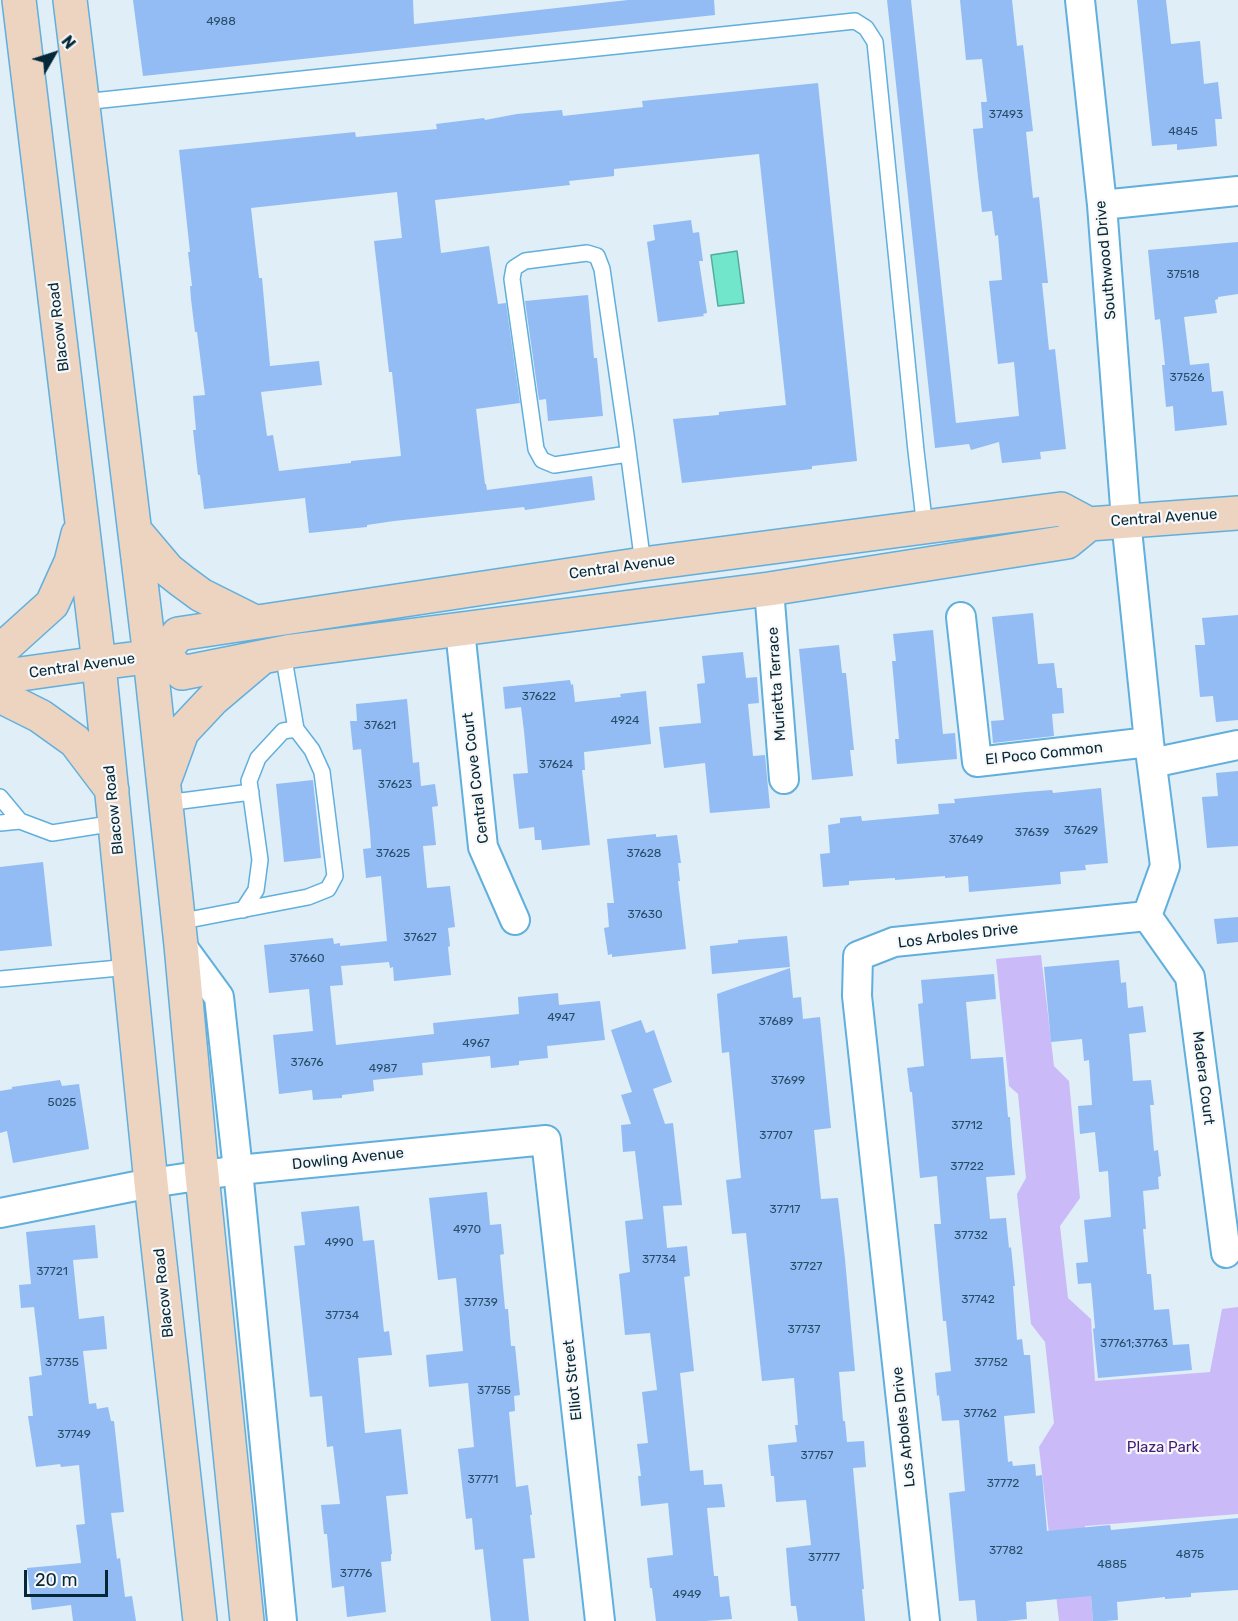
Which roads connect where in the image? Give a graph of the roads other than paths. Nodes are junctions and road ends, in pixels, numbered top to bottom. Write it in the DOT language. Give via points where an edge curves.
graph roads {
  1 [pos="19,0"];
  2 [pos="70,0"];
  3 [pos="1080,0"];
  4 [pos="83,102"];
  5 [pos="1238,191"];
  6 [pos="1102,205"];
  7 [pos="628,454"];
  8 [pos="1238,513"];
  9 [pos="81,517"];
  10 [pos="1126,520"];
  11 [pos="1089,524"];
  12 [pos="925,528"];
  13 [pos="135,531"];
  14 [pos="643,564"];
  15 [pos="770,589"];
  16 [pos="961,617"];
  17 [pos="255,622"];
  18 [pos="460,630"];
  19 [pos="0,651"];
  20 [pos="272,655"];
  21 [pos="157,656"];
  22 [pos="99,663"];
  23 [pos="0,677"];
  24 [pos="0,696"];
  25 [pos="296,729"];
  26 [pos="1238,745"];
  27 [pos="1150,753"];
  28 [pos="784,779"];
  29 [pos="112,790"];
  30 [pos="251,792"];
  31 [pos="165,793"];
  32 [pos="0,797"];
  33 [pos="20,820"];
  34 [pos="0,823"];
  35 [pos="115,823"];
  36 [pos="243,910"];
  37 [pos="1147,916"];
  38 [pos="515,920"];
  39 [pos="180,933"];
  40 [pos="130,967"];
  41 [pos="0,979"];
  42 [pos="546,1140"];
  43 [pos="238,1170"];
  44 [pos="202,1175"];
  45 [pos="152,1183"];
  46 [pos="0,1213"];
  47 [pos="1226,1253"];
  48 [pos="200,1621"];
  49 [pos="247,1621"];
  50 [pos="282,1621"];
  51 [pos="600,1621"];
  52 [pos="925,1621"];
  1 -- 9 [label="main road, Blacow Road"];
  2 -- 4 [label="main road"];
  3 -- 6 [label="street, Southwood Drive"];
  4 -- 12 [label="lane" via="855,21 866,28 875,42"];
  4 -- 13 [label="main road"];
  5 -- 6 [label="street"];
  6 -- 10 [label="street, Southwood Drive"];
  7 -- 7 [label="lane" via="602,268 597,256 587,253 525,261 514,268 512,279 536,449 542,460 554,465"];
  7 -- 14 [label="lane"];
  8 -- 10 [label="main road, Central Avenue"];
  9 -- 19 [label="main road" via="71,562 52,604"];
  9 -- 22 [label="main road, Blacow Road"];
  10 -- 11 [label="main road, Central Avenue"];
  10 -- 27 [label="street"];
  11 -- 12 [label="main road, Central Avenue" via="1061,508"];
  11 -- 15 [label="main road, Central Avenue" via="1067,542"];
  12 -- 14 [label="main road, Central Avenue"];
  13 -- 17 [label="main road" via="168,570 201,596"];
  13 -- 21 [label="main road"];
  14 -- 17 [label="main road, Central Avenue"];
  15 -- 18 [label="main road, Central Avenue"];
  15 -- 28 [label="street, Murietta Terrace"];
  16 -- 27 [label="street, El Poco Common" via="977,762"];
  17 -- 21 [label="main road, Central Avenue" via="178,634"];
  18 -- 20 [label="main road, Central Avenue"];
  18 -- 38 [label="street, Central Cove Court" via="483,847"];
  20 -- 21 [label="main road, Central Avenue" via="182,673"];
  20 -- 25 [label="lane"];
  20 -- 31 [label="main road" via="213,699 182,732"];
  21 -- 22 [label="main road, Central Avenue"];
  21 -- 31 [label="main road"];
  22 -- 23 [label="main road, Central Avenue"];
  22 -- 29 [label="main road, Blacow Road"];
  24 -- 29 [label="main road" via="40,716 75,741"];
  25 -- 30 [label="lane" via="283,731 258,758 249,781"];
  25 -- 36 [label="lane" via="322,772 335,876 328,890"];
  26 -- 27 [label="street"];
  27 -- 37 [label="street" via="1165,866"];
  29 -- 35 [label="main road, Blacow Road"];
  30 -- 31 [label="lane"];
  30 -- 36 [label="lane" via="260,860 256,890"];
  31 -- 39 [label="main road"];
  32 -- 33 [label="lane"];
  33 -- 34 [label="lane"];
  33 -- 35 [label="lane" via="52,833"];
  35 -- 40 [label="main road, Blacow Road"];
  36 -- 39 [label="lane"];
  37 -- 47 [label="street, Madera Court" via="1190,976"];
  37 -- 52 [label="street, Los Arboles Drive" via="894,942 858,956 857,996"];
  39 -- 43 [label="street" via="219,997"];
  39 -- 44 [label="main road"];
  40 -- 41 [label="lane"];
  40 -- 45 [label="main road, Blacow Road"];
  42 -- 43 [label="street, Dowling Avenue"];
  42 -- 51 [label="street, Elliot Street"];
  43 -- 44 [label="street, Dowling Avenue"];
  43 -- 50 [label="street"];
  44 -- 45 [label="street, Dowling Avenue"];
  44 -- 49 [label="main road"];
  45 -- 46 [label="street, Dowling Avenue"];
  45 -- 48 [label="main road, Blacow Road"];
}
